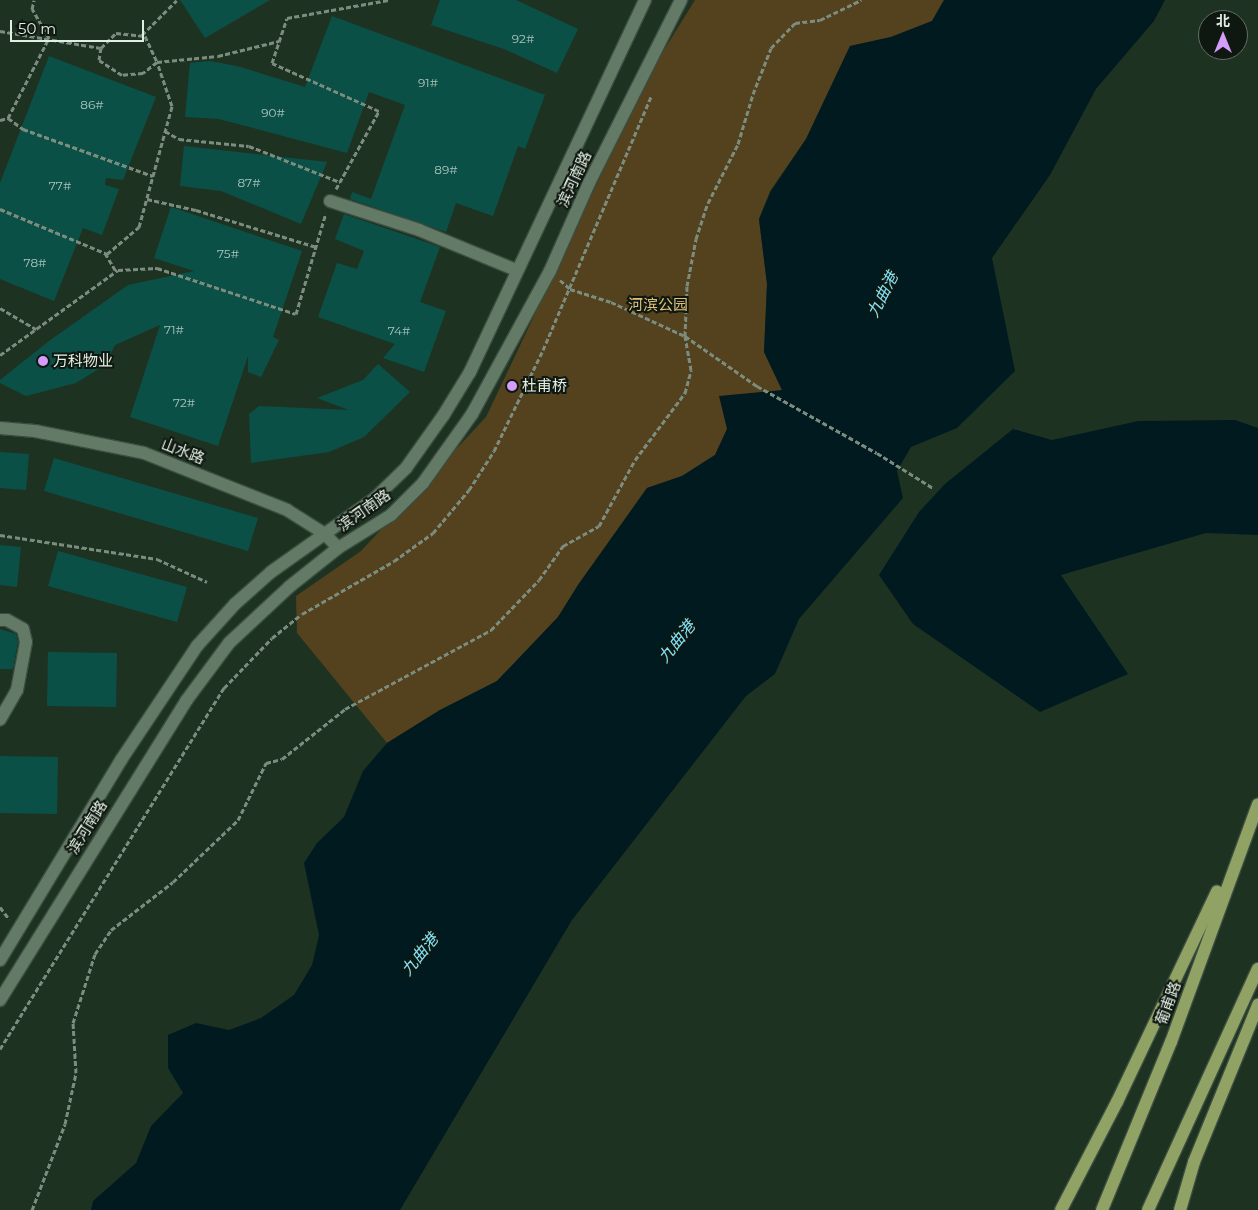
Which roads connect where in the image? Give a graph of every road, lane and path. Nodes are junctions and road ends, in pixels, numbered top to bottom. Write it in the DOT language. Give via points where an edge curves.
graph roads {
  1 [pos="34,0"];
  2 [pos="177,0"];
  3 [pos="388,0"];
  4 [pos="645,0"];
  5 [pos="681,0"];
  6 [pos="861,0"];
  7 [pos="0,31"];
  8 [pos="142,36"];
  9 [pos="49,38"];
  10 [pos="279,41"];
  11 [pos="101,48"];
  12 [pos="157,62"];
  13 [pos="8,118"];
  14 [pos="0,120"];
  15 [pos="165,131"];
  16 [pos="153,176"];
  17 [pos="340,182"];
  18 [pos="147,199"];
  19 [pos="330,201"];
  20 [pos="0,209"];
  21 [pos="316,247"];
  22 [pos="105,253"];
  23 [pos="516,270"];
  24 [pos="116,271"];
  25 [pos="550,271"];
  26 [pos="0,308"];
  27 [pos="36,329"];
  28 [pos="686,336"];
  29 [pos="0,355"];
  30 [pos="0,428"];
  31 [pos="933,488"];
  32 [pos="325,534"];
  33 [pos="0,535"];
  34 [pos="338,548"];
  35 [pos="207,582"];
  36 [pos="0,620"];
  37 [pos="0,719"];
  38 [pos="1258,804"];
  39 [pos="1247,828"];
  40 [pos="0,960"];
  41 [pos="1258,968"];
  42 [pos="0,1000"];
  43 [pos="1258,1005"];
  44 [pos="1194,1162"];
  45 [pos="32,1210"];
  46 [pos="1061,1210"];
  47 [pos="1102,1210"];
  48 [pos="1148,1210"];
  49 [pos="1172,1210"];
  50 [pos="1180,1210"];
  1 -- 9 [label="path" via="32,8"];
  2 -- 8 [label="path"];
  3 -- 10 [label="path" via="286,18"];
  4 -- 23 [label="street"];
  5 -- 25 [label="street, 滨河南路" via="589,182"];
  6 -- 28 [label="path" via="820,20 795,23 771,48 738,144 708,203 696,239 687,286"];
  7 -- 9 [label="path"];
  8 -- 11 [label="path" via="116,33"];
  8 -- 12 [label="path"];
  9 -- 11 [label="path"];
  9 -- 13 [label="path"];
  10 -- 12 [label="path" via="218,56"];
  10 -- 17 [label="path" via="272,63 379,111"];
  11 -- 12 [label="path" via="99,60 122,75 143,73"];
  12 -- 15 [label="path" via="172,106"];
  13 -- 14 [label="path"];
  13 -- 16 [label="path" via="23,129"];
  15 -- 16 [label="path"];
  15 -- 17 [label="path" via="180,139 249,146"];
  16 -- 18 [label="path"];
  17 -- 19 [label="path"];
  18 -- 21 [label="path" via="196,210"];
  18 -- 22 [label="path" via="139,227"];
  19 -- 21 [label="path"];
  19 -- 23 [label="street" via="419,230"];
  20 -- 22 [label="path"];
  21 -- 24 [label="path" via="296,314 157,268"];
  22 -- 24 [label="path"];
  23 -- 32 [label="street" via="470,372 406,468 375,498"];
  24 -- 27 [label="path"];
  25 -- 28 [label="path" via="570,289 611,302"];
  25 -- 34 [label="street, 滨河南路" via="476,407 423,483 391,515"];
  26 -- 27 [label="path"];
  27 -- 29 [label="path"];
  28 -- 31 [label="path" via="757,386 877,452"];
  28 -- 45 [label="path" via="691,370 685,393 635,460 599,526 564,546 539,580 491,630 345,709 282,759 266,763 238,820 173,882 111,930 95,954 83,985 73,1023 76,1073 67,1115"];
  30 -- 32 [label="street, 山水路" via="35,431 144,452 270,502"];
  32 -- 34 [label="street, 山水路"];
  32 -- 40 [label="street" via="271,572 235,604 197,646 121,760"];
  33 -- 35 [label="path" via="157,559"];
  34 -- 42 [label="street, 滨河南路" via="289,587 229,643 191,694"];
  36 -- 37 [label="street" via="7,620 23,629 26,642 16,690"];
  38 -- 39 [label="main road, 葡甫路"];
  39 -- 46 [label="main road" via="1117,1102"];
  39 -- 47 [label="main road, 葡甫路" via="1171,1042"];
  41 -- 48 [label="main road"];
  43 -- 44 [label="main road"];
  44 -- 49 [label="main road"];
  44 -- 50 [label="main road"];
}
